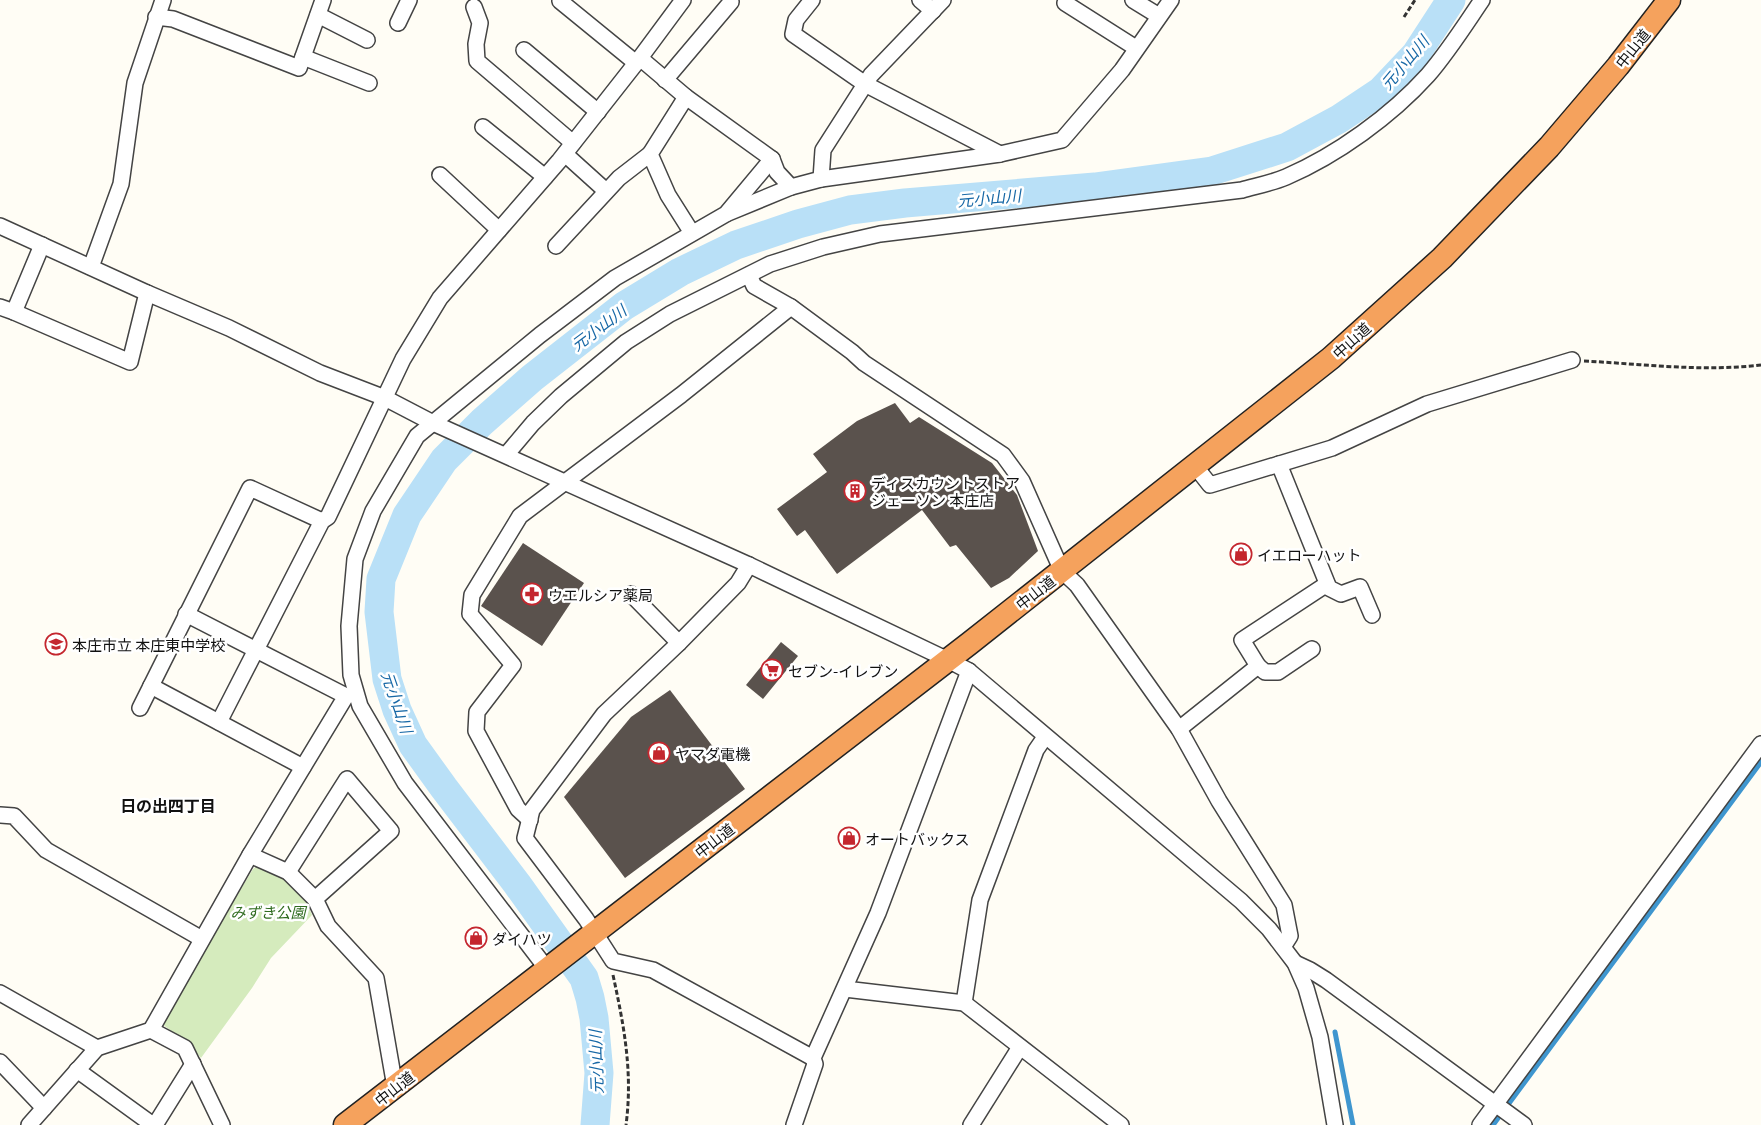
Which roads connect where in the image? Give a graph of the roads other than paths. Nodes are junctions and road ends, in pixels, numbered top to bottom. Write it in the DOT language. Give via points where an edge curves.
graph roads {
  1 [pos="163,0"];
  2 [pos="323,0"];
  3 [pos="409,0"];
  4 [pos="560,0"];
  5 [pos="683,0"];
  6 [pos="812,0"];
  7 [pos="920,0"];
  8 [pos="1133,0"];
  9 [pos="1171,0"];
  10 [pos="1482,0"];
  11 [pos="1669,0"];
  12 [pos="731,2"];
  13 [pos="1065,3"];
  14 [pos="938,5"];
  15 [pos="474,7"];
  16 [pos="318,15"];
  17 [pos="1159,16"];
  18 [pos="156,17"];
  19 [pos="398,23"];
  20 [pos="367,40"];
  21 [pos="1136,48"];
  22 [pos="524,50"];
  23 [pos="303,57"];
  24 [pos="638,61"];
  25 [pos="665,80"];
  26 [pos="369,83"];
  27 [pos="865,84"];
  28 [pos="686,97"];
  29 [pos="598,112"];
  30 [pos="483,127"];
  31 [pos="569,148"];
  32 [pos="650,154"];
  33 [pos="1000,154"];
  34 [pos="772,159"];
  35 [pos="440,175"];
  36 [pos="545,176"];
  37 [pos="821,179"];
  38 [pos="792,187"];
  39 [pos="606,191"];
  40 [pos="726,214"];
  41 [pos="0,226"];
  42 [pos="499,230"];
  43 [pos="692,233"];
  44 [pos="42,245"];
  45 [pos="556,246"];
  46 [pos="91,267"];
  47 [pos="749,275"];
  48 [pos="147,293"];
  49 [pos="791,306"];
  50 [pos="7,310"];
  51 [pos="1572,360"];
  52 [pos="385,398"];
  53 [pos="437,424"];
  54 [pos="501,453"];
  55 [pos="1279,464"];
  56 [pos="1195,466"];
  57 [pos="566,481"];
  58 [pos="322,521"];
  59 [pos="749,565"];
  60 [pos="1062,571"];
  61 [pos="1328,584"];
  62 [pos="631,594"];
  63 [pos="186,614"];
  64 [pos="1372,615"];
  65 [pos="679,643"];
  66 [pos="1312,649"];
  67 [pos="256,650"];
  68 [pos="948,660"];
  69 [pos="1258,666"];
  70 [pos="969,671"];
  71 [pos="151,686"];
  72 [pos="140,708"];
  73 [pos="219,722"];
  74 [pos="1179,729"];
  75 [pos="1045,737"];
  76 [pos="1761,744"];
  77 [pos="303,766"];
  78 [pos="0,815"];
  79 [pos="530,820"];
  80 [pos="250,855"];
  81 [pos="288,872"];
  82 [pos="315,899"];
  83 [pos="592,934"];
  84 [pos="202,939"];
  85 [pos="1283,947"];
  86 [pos="1295,963"];
  87 [pos="549,968"];
  88 [pos="845,989"];
  89 [pos="0,993"];
  90 [pos="964,1003"];
  91 [pos="151,1030"];
  92 [pos="1020,1047"];
  93 [pos="96,1048"];
  94 [pos="813,1058"];
  95 [pos="0,1062"];
  96 [pos="193,1064"];
  97 [pos="77,1070"];
  98 [pos="395,1087"];
  99 [pos="1495,1104"];
  100 [pos="44,1108"];
  101 [pos="29,1125"];
  102 [pos="154,1125"];
  103 [pos="222,1125"];
  104 [pos="345,1125"];
  105 [pos="794,1125"];
  106 [pos="971,1125"];
  107 [pos="1120,1125"];
  108 [pos="1335,1125"];
  109 [pos="1480,1125"];
  110 [pos="1524,1125"];
  1 -- 18 [label="street"];
  2 -- 16 [label="street"];
  3 -- 19 [label="street"];
  4 -- 24 [label="street"];
  5 -- 24 [label="street"];
  6 -- 27 [label="street" via="796,20 793,34"];
  7 -- 14 [label="street"];
  8 -- 17 [label="street"];
  9 -- 17 [label="street"];
  10 -- 47 [label="street" via="1430,73 1407,98 1338,148 1285,177 1242,190 880,234 814,250 770,264"];
  11 -- 56 [label="highway, 中山道" via="1549,147 1442,258 1331,358"];
  12 -- 25 [label="street"];
  13 -- 21 [label="street"];
  14 -- 27 [label="street"];
  15 -- 31 [label="street" via="480,23 476,44 478,61"];
  16 -- 20 [label="street"];
  16 -- 23 [label="street"];
  17 -- 21 [label="street"];
  18 -- 23 [label="street" via="173,19 299,68"];
  18 -- 46 [label="street" via="135,83 121,184"];
  21 -- 33 [label="street" via="1122,70 1062,140"];
  22 -- 29 [label="street"];
  23 -- 26 [label="street"];
  24 -- 25 [label="street"];
  24 -- 29 [label="street"];
  25 -- 28 [label="street"];
  27 -- 33 [label="street"];
  27 -- 37 [label="street" via="823,150"];
  28 -- 32 [label="street"];
  28 -- 34 [label="street"];
  29 -- 31 [label="street"];
  30 -- 36 [label="street"];
  31 -- 36 [label="street"];
  31 -- 39 [label="street"];
  32 -- 39 [label="street"];
  32 -- 43 [label="street" via="668,195"];
  33 -- 37 [label="street"];
  34 -- 38 [label="street" via="776,172"];
  34 -- 40 [label="street"];
  35 -- 42 [label="street"];
  36 -- 42 [label="street"];
  37 -- 38 [label="street"];
  38 -- 40 [label="street"];
  39 -- 45 [label="street"];
  40 -- 43 [label="street"];
  41 -- 44 [label="street"];
  42 -- 52 [label="street" via="440,298 403,359"];
  43 -- 53 [label="street" via="615,278 540,335"];
  44 -- 46 [label="street"];
  44 -- 50 [label="street"];
  46 -- 48 [label="street"];
  47 -- 49 [label="street" via="754,286"];
  47 -- 54 [label="street" via="670,314 626,342 561,396"];
  48 -- 50 [label="street" via="130,362"];
  48 -- 52 [label="street" via="229,328 320,373"];
  49 -- 57 [label="street" via="681,395"];
  49 -- 60 [label="street" via="864,363 1003,455 1022,481"];
  51 -- 55 [label="street" via="1428,404 1332,448"];
  52 -- 53 [label="street"];
  52 -- 58 [label="street" via="328,517"];
  53 -- 54 [label="street"];
  53 -- 87 [label="street" via="417,436 373,511 355,559 349,626 351,675 360,706 404,783"];
  54 -- 57 [label="street"];
  55 -- 56 [label="street" via="1210,485"];
  55 -- 61 [label="street"];
  56 -- 60 [label="highway, 中山道"];
  57 -- 59 [label="street"];
  57 -- 79 [label="street" via="520,516 472,596 470,614 513,665 477,712 476,731 518,809"];
  58 -- 63 [label="street" via="250,488"];
  58 -- 67 [label="street"];
  59 -- 65 [label="street" via="738,583"];
  59 -- 68 [label="street"];
  60 -- 68 [label="highway, 中山道"];
  60 -- 74 [label="street" via="1077,585"];
  61 -- 64 [label="street" via="1340,594 1360,587"];
  61 -- 69 [label="street" via="1242,640"];
  62 -- 65 [label="street"];
  63 -- 67 [label="street"];
  63 -- 71 [label="street"];
  65 -- 79 [label="street" via="604,714 532,810"];
  66 -- 69 [label="street" via="1278,672 1265,672"];
  67 -- 73 [label="street"];
  67 -- 77 [label="street" via="346,696"];
  68 -- 70 [label="street"];
  68 -- 83 [label="highway, 中山道"];
  69 -- 74 [label="street"];
  70 -- 75 [label="street"];
  70 -- 88 [label="street" via="878,913"];
  71 -- 72 [label="street"];
  71 -- 73 [label="street"];
  73 -- 77 [label="street"];
  74 -- 85 [label="street" via="1219,801 1284,905 1290,936"];
  75 -- 85 [label="street" via="1241,901"];
  75 -- 90 [label="street" via="1036,750 980,900"];
  76 -- 99 [label="street"];
  77 -- 80 [label="street"];
  78 -- 84 [label="street" via="14,816 46,850"];
  79 -- 83 [label="street" via="525,838"];
  80 -- 81 [label="street"];
  80 -- 84 [label="street"];
  81 -- 82 [label="street"];
  81 -- 82 [label="street" via="347,779 391,831"];
  82 -- 98 [label="street" via="328,926 376,978"];
  83 -- 87 [label="highway, 中山道"];
  83 -- 94 [label="street" via="613,961 653,970"];
  84 -- 91 [label="street"];
  85 -- 86 [label="street"];
  86 -- 99 [label="street" via="1310,970"];
  86 -- 108 [label="street" via="1320,1037"];
  87 -- 98 [label="highway, 中山道"];
  88 -- 90 [label="street"];
  88 -- 94 [label="street"];
  89 -- 93 [label="street"];
  90 -- 92 [label="street"];
  91 -- 93 [label="street"];
  91 -- 96 [label="street" via="185,1048"];
  92 -- 106 [label="street"];
  92 -- 107 [label="street"];
  93 -- 97 [label="street"];
  94 -- 105 [label="street" via="815,1064"];
  95 -- 100 [label="street"];
  96 -- 102 [label="street"];
  96 -- 103 [label="street"];
  97 -- 100 [label="street"];
  97 -- 102 [label="street"];
  98 -- 104 [label="highway, 中山道"];
  99 -- 109 [label="street"];
  99 -- 110 [label="street"];
  100 -- 101 [label="street"];
}
